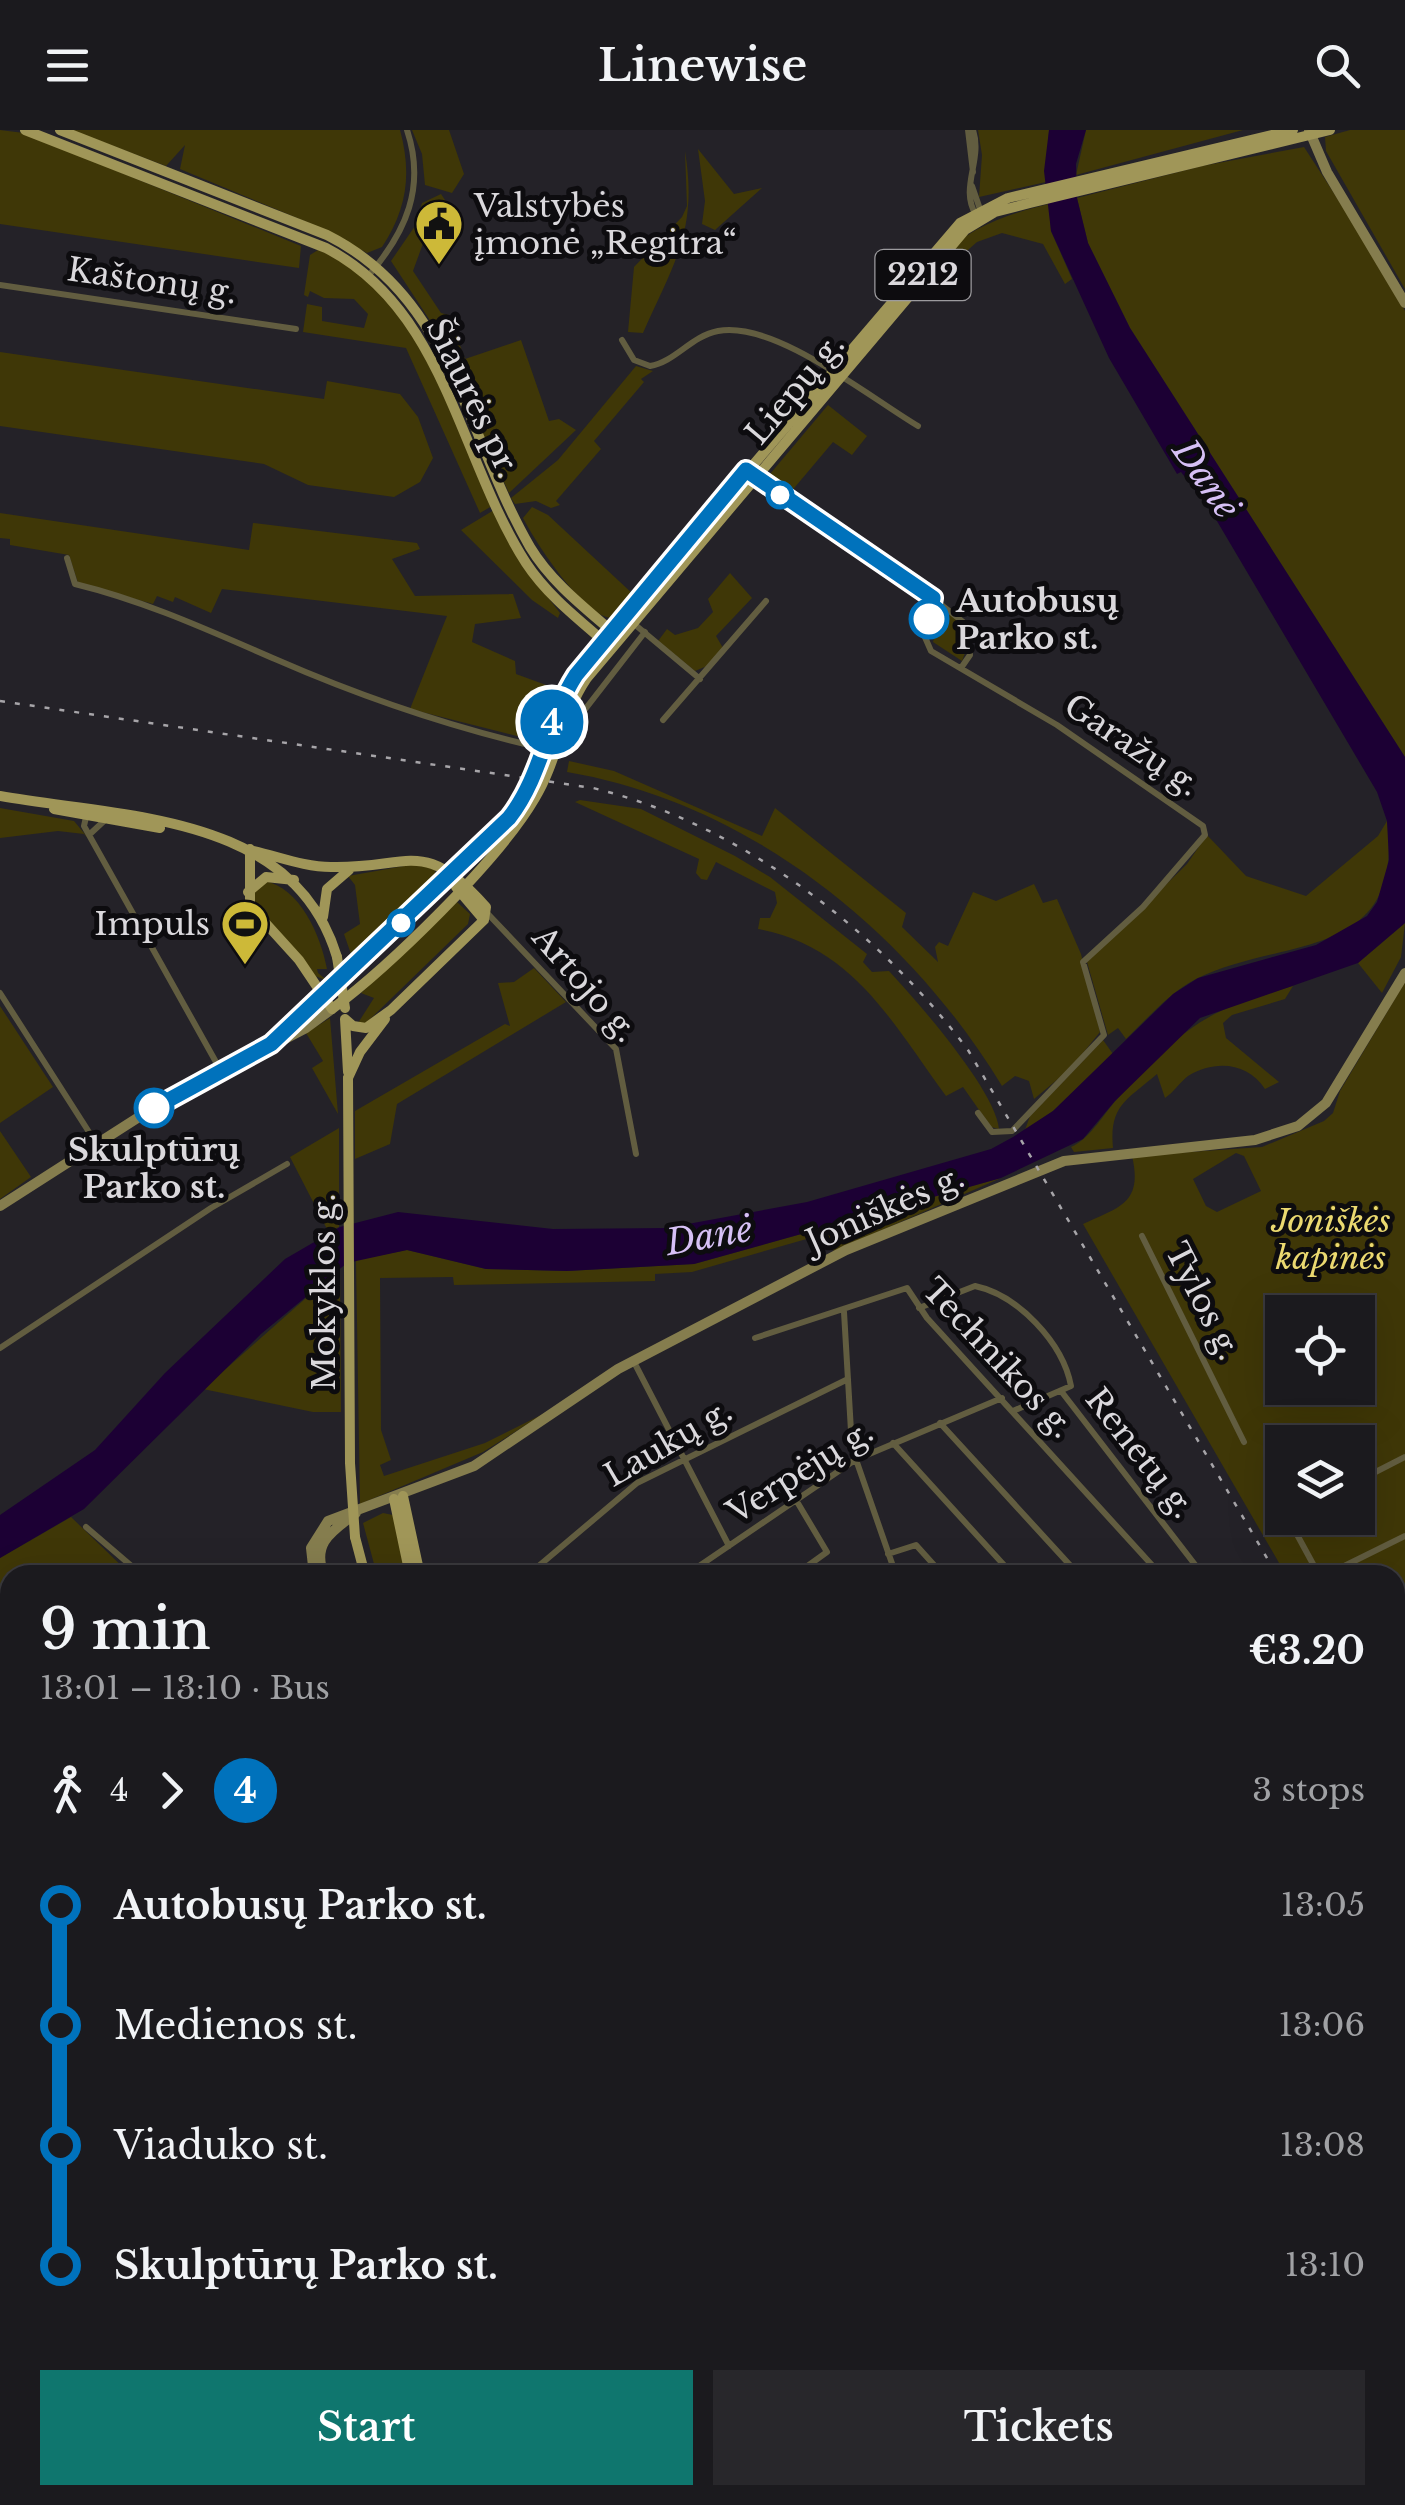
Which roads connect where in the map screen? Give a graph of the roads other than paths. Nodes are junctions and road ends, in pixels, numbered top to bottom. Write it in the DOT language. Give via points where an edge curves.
graph roads {
  1 [pos="26,130"];
  2 [pos="60,130"];
  3 [pos="407,130"];
  4 [pos="971,130"];
  5 [pos="1293,130"];
  6 [pos="1330,130"];
  7 [pos="1310,133"];
  8 [pos="1095,183"];
  9 [pos="979,215"];
  10 [pos="378,265"];
  11 [pos="369,276"];
  12 [pos="0,285"];
  13 [pos="1405,302"];
  14 [pos="296,328"];
  15 [pos="622,340"];
  16 [pos="835,375"];
  17 [pos="918,426"];
  18 [pos="750,473"];
  19 [pos="68,558"];
  20 [pos="933,598"];
  21 [pos="766,601"];
  22 [pos="632,622"];
  23 [pos="644,632"];
  24 [pos="615,634"];
  25 [pos="607,644"];
  26 [pos="961,668"];
  27 [pos="700,680"];
  28 [pos="582,712"];
  29 [pos="662,720"];
  30 [pos="542,748"];
  31 [pos="0,796"];
  32 [pos="87,813"];
  33 [pos="104,821"];
  34 [pos="188,830"];
  35 [pos="90,834"];
  36 [pos="252,850"];
  37 [pos="359,866"];
  38 [pos="451,877"];
  39 [pos="294,880"];
  40 [pos="461,886"];
  41 [pos="248,892"];
  42 [pos="486,917"];
  43 [pos="323,919"];
  44 [pos="1405,973"];
  45 [pos="0,993"];
  46 [pos="322,996"];
  47 [pos="332,1009"];
  48 [pos="392,1010"];
  49 [pos="345,1013"];
  50 [pos="271,1044"];
  51 [pos="222,1071"];
  52 [pos="348,1078"];
  53 [pos="978,1113"];
  54 [pos="96,1143"];
  55 [pos="636,1154"];
  56 [pos="287,1164"];
  57 [pos="0,1206"];
  58 [pos="1142,1236"];
  59 [pos="919,1308"];
  60 [pos="844,1312"];
  61 [pos="755,1338"];
  62 [pos="0,1348"];
  63 [pos="633,1361"];
  64 [pos="848,1378"];
  65 [pos="1061,1391"];
  66 [pos="1002,1398"];
  67 [pos="1013,1411"];
  68 [pos="940,1423"];
  69 [pos="1244,1442"];
  70 [pos="893,1444"];
  71 [pos="683,1456"];
  72 [pos="1405,1457"];
  73 [pos="855,1460"];
  74 [pos="1375,1472"];
  75 [pos="398,1497"];
  76 [pos="796,1500"];
  77 [pos="356,1513"];
  78 [pos="86,1527"];
  79 [pos="1298,1535"];
  80 [pos="1405,1536"];
  81 [pos="729,1547"];
  82 [pos="888,1554"];
  83 [pos="130,1565"];
  84 [pos="312,1565"];
  85 [pos="321,1565"];
  86 [pos="363,1565"];
  87 [pos="408,1565"];
  88 [pos="417,1565"];
  89 [pos="540,1565"];
  90 [pos="701,1565"];
  91 [pos="809,1565"];
  92 [pos="892,1565"];
  93 [pos="934,1565"];
  94 [pos="1004,1565"];
  95 [pos="1071,1565"];
  96 [pos="1152,1565"];
  97 [pos="1194,1565"];
  98 [pos="1316,1565"];
  99 [pos="1343,1565"];
  1 -- 11 [label="main road, Šiaurės pr." via="326,248"];
  2 -- 10 [label="main road, Šiaurės pr." via="327,236"];
  3 -- 10 [label="street" via="413,199"];
  4 -- 9 [label="street"];
  5 -- 8 [label="main road, Liepų g. / 2212"];
  6 -- 7 [label="main road, Liepų g. / 2212"];
  7 -- 8 [label="main road, Liepų g. / 2212"];
  7 -- 13 [label="main road"];
  8 -- 9 [label="main road, Liepų g. / 2212"];
  9 -- 16 [label="main road, Liepų g. / 2212" via="948,234"];
  10 -- 11 [label="street"];
  10 -- 24 [label="main road, Šiaurės pr." via="419,311 531,548"];
  11 -- 25 [label="main road, Šiaurės pr." via="426,349 527,564"];
  12 -- 14 [label="street, Kaštonų g."];
  15 -- 16 [label="street" via="636,362 654,366 700,337 737,330"];
  16 -- 17 [label="street"];
  16 -- 18 [label="main road, Liepų g. / 2212"];
  18 -- 20 [label="street"];
  18 -- 22 [label="main road, Liepų g. / 2212"];
  18 -- 24 [label="main road, Liepų g. / 2212"];
  19 -- 30 [label="street" via="75,584 162,610 433,721"];
  20 -- 26 [label="street, Garažų g." via="926,644"];
  20 -- 26 [label="street" via="967,625 970,655"];
  21 -- 27 [label="street"];
  22 -- 23 [label="street"];
  22 -- 24 [label="main road, Liepų g."];
  23 -- 27 [label="street"];
  23 -- 28 [label="street"];
  24 -- 25 [label="main road, Liepų g."];
  25 -- 30 [label="main road, Liepų g." via="569,687"];
  25 -- 40 [label="main road, Liepų g." via="569,706 536,796"];
  26 -- 53 [label="street, Garažų g." via="1192,815 1205,835 1083,962 1104,1036 1012,1131 996,1134"];
  27 -- 29 [label="street"];
  30 -- 38 [label="main road, Liepų g." via="516,809"];
  31 -- 32 [label="main road"];
  32 -- 33 [label="main road"];
  32 -- 34 [label="main road"];
  32 -- 35 [label="street"];
  33 -- 34 [label="main road"];
  33 -- 35 [label="street"];
  34 -- 36 [label="main road"];
  35 -- 51 [label="street"];
  36 -- 37 [label="main road" via="311,866"];
  36 -- 39 [label="main road, Mokyklos g."];
  36 -- 41 [label="main road"];
  37 -- 38 [label="main road" via="424,858"];
  37 -- 43 [label="main road" via="330,883"];
  38 -- 40 [label="main road"];
  38 -- 46 [label="main road, Liepų g."];
  39 -- 41 [label="main road" via="266,877"];
  39 -- 43 [label="main road, Mokyklos g."];
  40 -- 42 [label="main road"];
  40 -- 47 [label="main road, Liepų g."];
  41 -- 46 [label="main road" via="254,911"];
  42 -- 48 [label="main road"];
  42 -- 55 [label="street, Artojo g." via="616,1049"];
  43 -- 49 [label="main road, Mokyklos g., bridge" via="338,957"];
  44 -- 63 [label="main road, Joniškės g." via="1326,1103 1298,1126 1255,1140 1054,1164 846,1250"];
  45 -- 54 [label="street"];
  46 -- 47 [label="main road"];
  46 -- 50 [label="main road, Liepų g."];
  47 -- 50 [label="main road, Liepų g."];
  48 -- 49 [label="main road" via="358,1029"];
  48 -- 52 [label="main road"];
  49 -- 52 [label="main road, Mokyklos g."];
  50 -- 51 [label="main road, Liepų g."];
  51 -- 54 [label="main road, Liepų g."];
  52 -- 86 [label="main road, Mokyklos g., bridge" via="350,1463"];
  54 -- 57 [label="main road, Liepų g."];
  56 -- 62 [label="street"];
  58 -- 69 [label="street, Tylos g."];
  59 -- 60 [label="street, Technikos g." via="907,1288"];
  59 -- 65 [label="street, Renetų g." via="968,1286 1002,1296 1047,1338 1070,1377 1072,1386"];
  59 -- 66 [label="street, Technikos g."];
  60 -- 61 [label="street, Technikos g."];
  60 -- 64 [label="street"];
  63 -- 71 [label="street"];
  63 -- 75 [label="main road, Joniškės g." via="493,1455"];
  64 -- 71 [label="street, Laukų g."];
  64 -- 73 [label="street"];
  65 -- 67 [label="street"];
  65 -- 97 [label="street, Renetų g."];
  66 -- 67 [label="street, Technikos g."];
  66 -- 68 [label="street, Verpėjų g."];
  67 -- 96 [label="street, Technikos g."];
  68 -- 70 [label="street, Verpėjų g."];
  68 -- 95 [label="street"];
  70 -- 73 [label="street, Verpėjų g."];
  70 -- 94 [label="street"];
  71 -- 81 [label="street"];
  71 -- 89 [label="street, Laukų g." via="636,1483"];
  72 -- 74 [label="street"];
  73 -- 76 [label="street, Verpėjų g."];
  73 -- 82 [label="street"];
  75 -- 77 [label="main road, Joniškės g."];
  75 -- 87 [label="main road"];
  75 -- 88 [label="main road"];
  76 -- 81 [label="street, Verpėjų g."];
  76 -- 91 [label="street" via="827,1552"];
  77 -- 84 [label="main road, Joniškės g." via="320,1528"];
  77 -- 85 [label="main road, Joniškės g." via="324,1538"];
  78 -- 83 [label="street"];
  79 -- 98 [label="street"];
  80 -- 99 [label="street"];
  81 -- 90 [label="street, Verpėjų g."];
  82 -- 92 [label="street"];
  82 -- 93 [label="street" via="916,1545"];
}
